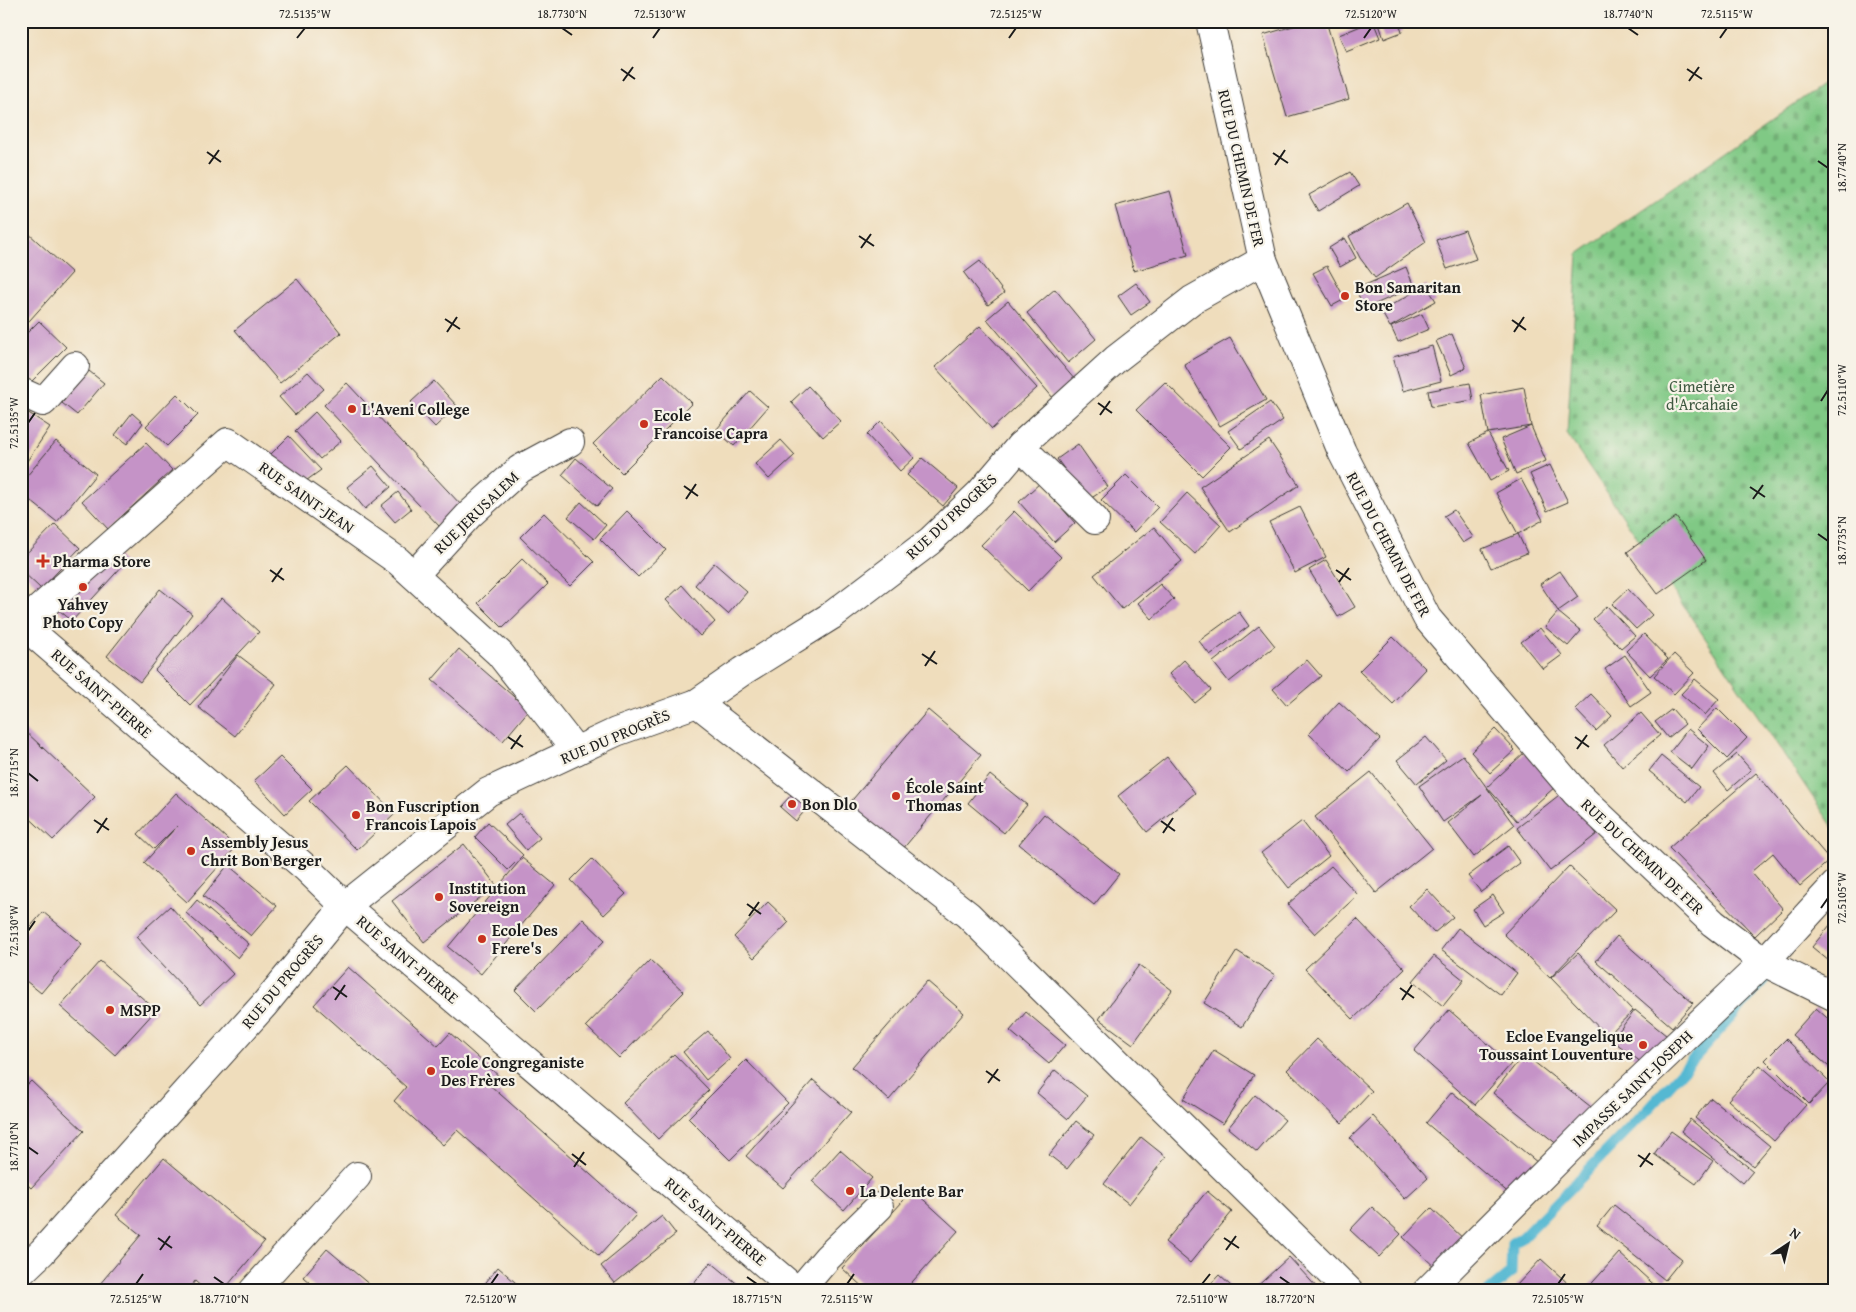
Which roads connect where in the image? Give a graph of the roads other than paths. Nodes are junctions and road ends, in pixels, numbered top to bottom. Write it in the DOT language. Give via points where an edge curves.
graph roads {
  1 [pos="1210,21"];
  2 [pos="1263,260"];
  3 [pos="75,366"];
  4 [pos="21,392"];
  5 [pos="570,442"];
  6 [pos="1020,446"];
  7 [pos="1096,520"];
  8 [pos="414,575"];
  9 [pos="22,624"];
  10 [pos="697,703"];
  11 [pos="576,751"];
  12 [pos="1835,885"];
  13 [pos="345,906"];
  14 [pos="1764,962"];
  15 [pos="1835,997"];
  16 [pos="357,1176"];
  17 [pos="879,1207"];
  18 [pos="21,1272"];
  19 [pos="254,1291"];
  20 [pos="798,1291"];
  21 [pos="1349,1291"];
  22 [pos="1427,1291"];
  1 -- 2 [label="street, RUE DU CHEMIN DE FER"];
  2 -- 6 [label="street, RUE DU PROGRÈS" via="1192,300 1116,359"];
  2 -- 14 [label="street, RUE DU CHEMIN DE FER" via="1342,452 1427,618 1575,792 1713,923"];
  3 -- 4 [label="street" via="43,402"];
  5 -- 8 [label="street, RUE JERUSALEM" via="520,469 469,515"];
  6 -- 7 [label="street"];
  6 -- 10 [label="street, RUE DU PROGRÈS" via="980,493 930,541 831,616"];
  8 -- 9 [label="street, RUE SAINT-JEAN" via="228,442"];
  8 -- 11 [label="street, RUE SAINT-JEAN" via="500,654"];
  9 -- 13 [label="street, RUE SAINT-PIERRE" via="307,869"];
  10 -- 11 [label="street, RUE DU PROGRÈS" via="616,732"];
  10 -- 21 [label="street" via="968,915"];
  11 -- 13 [label="street, RUE DU PROGRÈS" via="488,792"];
  12 -- 14 [label="street, IMPASSE SAINT-JOSEPH"];
  13 -- 18 [label="street, RUE DU PROGRÈS" via="264,1005"];
  13 -- 20 [label="street, RUE SAINT-PIERRE"];
  14 -- 15 [label="street, RUE DU CHEMIN DE FER"];
  14 -- 22 [label="street, IMPASSE SAINT-JOSEPH" via="1600,1117"];
  16 -- 19 [label="street"];
  17 -- 20 [label="street"];
}
